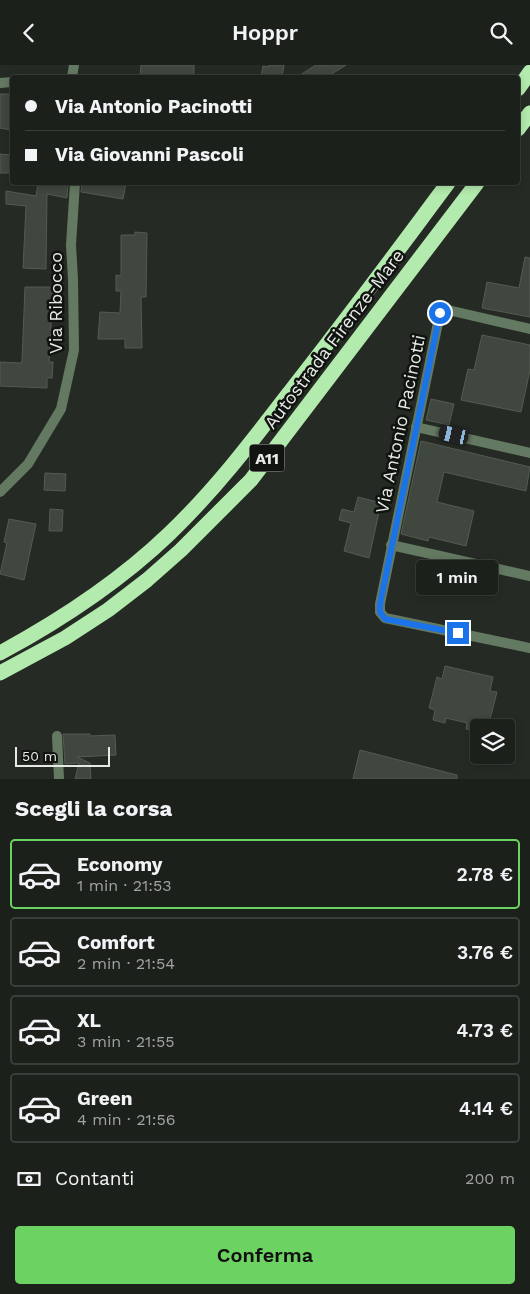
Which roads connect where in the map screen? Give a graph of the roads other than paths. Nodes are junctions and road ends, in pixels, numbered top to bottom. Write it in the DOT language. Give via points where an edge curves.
graph roads {
  1 [pos="530,72"];
  2 [pos="520,86"];
  3 [pos="530,113"];
  4 [pos="520,126"];
  5 [pos="75,185"];
  6 [pos="447,185"];
  7 [pos="475,185"];
  8 [pos="530,329"];
  9 [pos="416,427"];
  10 [pos="530,453"];
  11 [pos="0,492"];
  12 [pos="391,545"];
  13 [pos="530,576"];
  14 [pos="530,648"];
  15 [pos="0,653"];
  16 [pos="0,673"];
  17 [pos="57,736"];
  18 [pos="59,779"];
  1 -- 2 [label="highway"];
  3 -- 4 [label="highway"];
  5 -- 11 [label="street, Via Ribocco" via="70,245 74,350 62,409 28,464"];
  6 -- 15 [label="highway, Autostrada Firenze-Mare / A11" via="234,465 169,534 97,594 41,631"];
  7 -- 16 [label="highway, Autostrada Firenze-Mare / A11" via="250,480 181,550 108,610 65,638"];
  8 -- 9 [label="street, Via Antonio Pacinotti" via="441,311"];
  9 -- 10 [label="street"];
  9 -- 12 [label="street, Via Antonio Pacinotti"];
  12 -- 13 [label="street"];
  12 -- 14 [label="street, Via Antonio Pacinotti" via="380,604 380,612 385,619"];
  17 -- 18 [label="street"];
}
